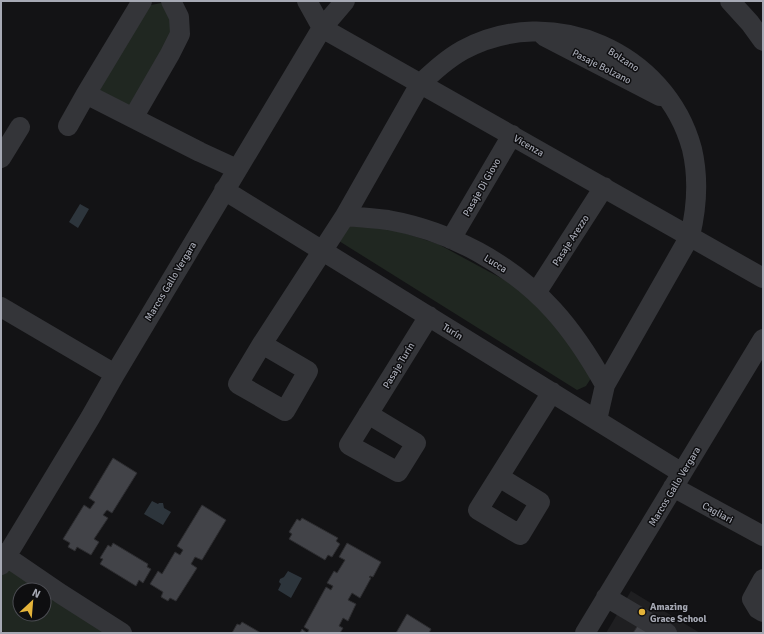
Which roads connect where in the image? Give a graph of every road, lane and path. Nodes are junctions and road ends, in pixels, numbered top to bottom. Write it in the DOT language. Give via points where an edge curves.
graph roads {
  1 [pos="142,1"];
  2 [pos="170,1"];
  3 [pos="307,1"];
  4 [pos="345,1"];
  5 [pos="730,1"];
  6 [pos="322,28"];
  7 [pos="763,41"];
  8 [pos="420,84"];
  9 [pos="86,94"];
  10 [pos="133,118"];
  11 [pos="68,126"];
  12 [pos="20,127"];
  13 [pos="512,135"];
  14 [pos="1,158"];
  15 [pos="237,169"];
  16 [pos="604,187"];
  17 [pos="224,190"];
  18 [pos="345,216"];
  19 [pos="690,236"];
  20 [pos="451,239"];
  21 [pos="322,250"];
  22 [pos="763,278"];
  23 [pos="536,293"];
  24 [pos="1,307"];
  25 [pos="429,316"];
  26 [pos="763,339"];
  27 [pos="262,344"];
  28 [pos="115,374"];
  29 [pos="605,385"];
  30 [pos="552,392"];
  31 [pos="368,414"];
  32 [pos="597,420"];
  33 [pos="499,477"];
  34 [pos="678,480"];
  35 [pos="763,536"];
  36 [pos="3,558"];
  37 [pos="763,579"];
  38 [pos="606,597"];
  39 [pos="763,612"];
  40 [pos="122,633"];
  41 [pos="585,633"];
  42 [pos="667,633"];
  1 -- 9 [label="street"];
  2 -- 10 [label="street" via="179,17 180,34"];
  3 -- 6 [label="street"];
  4 -- 6 [label="street, Marcos Gallo Vergara"];
  5 -- 7 [label="street"];
  6 -- 8 [label="street, Vicenza"];
  6 -- 15 [label="street, Marcos Gallo Vergara"];
  8 -- 13 [label="street, Vicenza"];
  8 -- 18 [label="street, Bolzano"];
  8 -- 19 [label="street, Bolzano" via="448,59 464,50 481,42 517,33 552,32 573,36 613,50 650,78 670,101 686,132 692,149 697,184 697,202"];
  9 -- 10 [label="street"];
  9 -- 11 [label="street"];
  10 -- 15 [label="street"];
  12 -- 14 [label="street"];
  13 -- 16 [label="street, Vicenza"];
  13 -- 20 [label="street, Pasaje Di Giovo"];
  15 -- 17 [label="street, Marcos Gallo Vergara"];
  16 -- 19 [label="street, Vicenza"];
  16 -- 23 [label="street, Pasaje Arezzo"];
  17 -- 21 [label="street, Turín"];
  17 -- 28 [label="street, Marcos Gallo Vergara"];
  18 -- 20 [label="street, Lucca" via="389,221 424,229"];
  18 -- 21 [label="street"];
  19 -- 22 [label="street, Vicenza"];
  19 -- 29 [label="street, Bolzano"];
  20 -- 23 [label="street, Lucca" via="504,268"];
  21 -- 25 [label="street, Turín"];
  21 -- 27 [label="street"];
  23 -- 29 [label="street, Lucca" via="553,309 582,345"];
  24 -- 28 [label="street"];
  25 -- 30 [label="street, Turín"];
  25 -- 31 [label="street, Pasaje Turín"];
  26 -- 34 [label="street, Marcos Gallo Vergara"];
  28 -- 36 [label="street, Marcos Gallo Vergara"];
  29 -- 32 [label="street"];
  30 -- 32 [label="street, Turín"];
  30 -- 33 [label="street"];
  32 -- 34 [label="street, Turín"];
  34 -- 35 [label="street, Cagliari"];
  34 -- 38 [label="street, Marcos Gallo Vergara"];
  36 -- 40 [label="street"];
  37 -- 39 [label="street" via="752,599"];
  38 -- 41 [label="street, Marcos Gallo Vergara"];
  38 -- 42 [label="street"];
}
